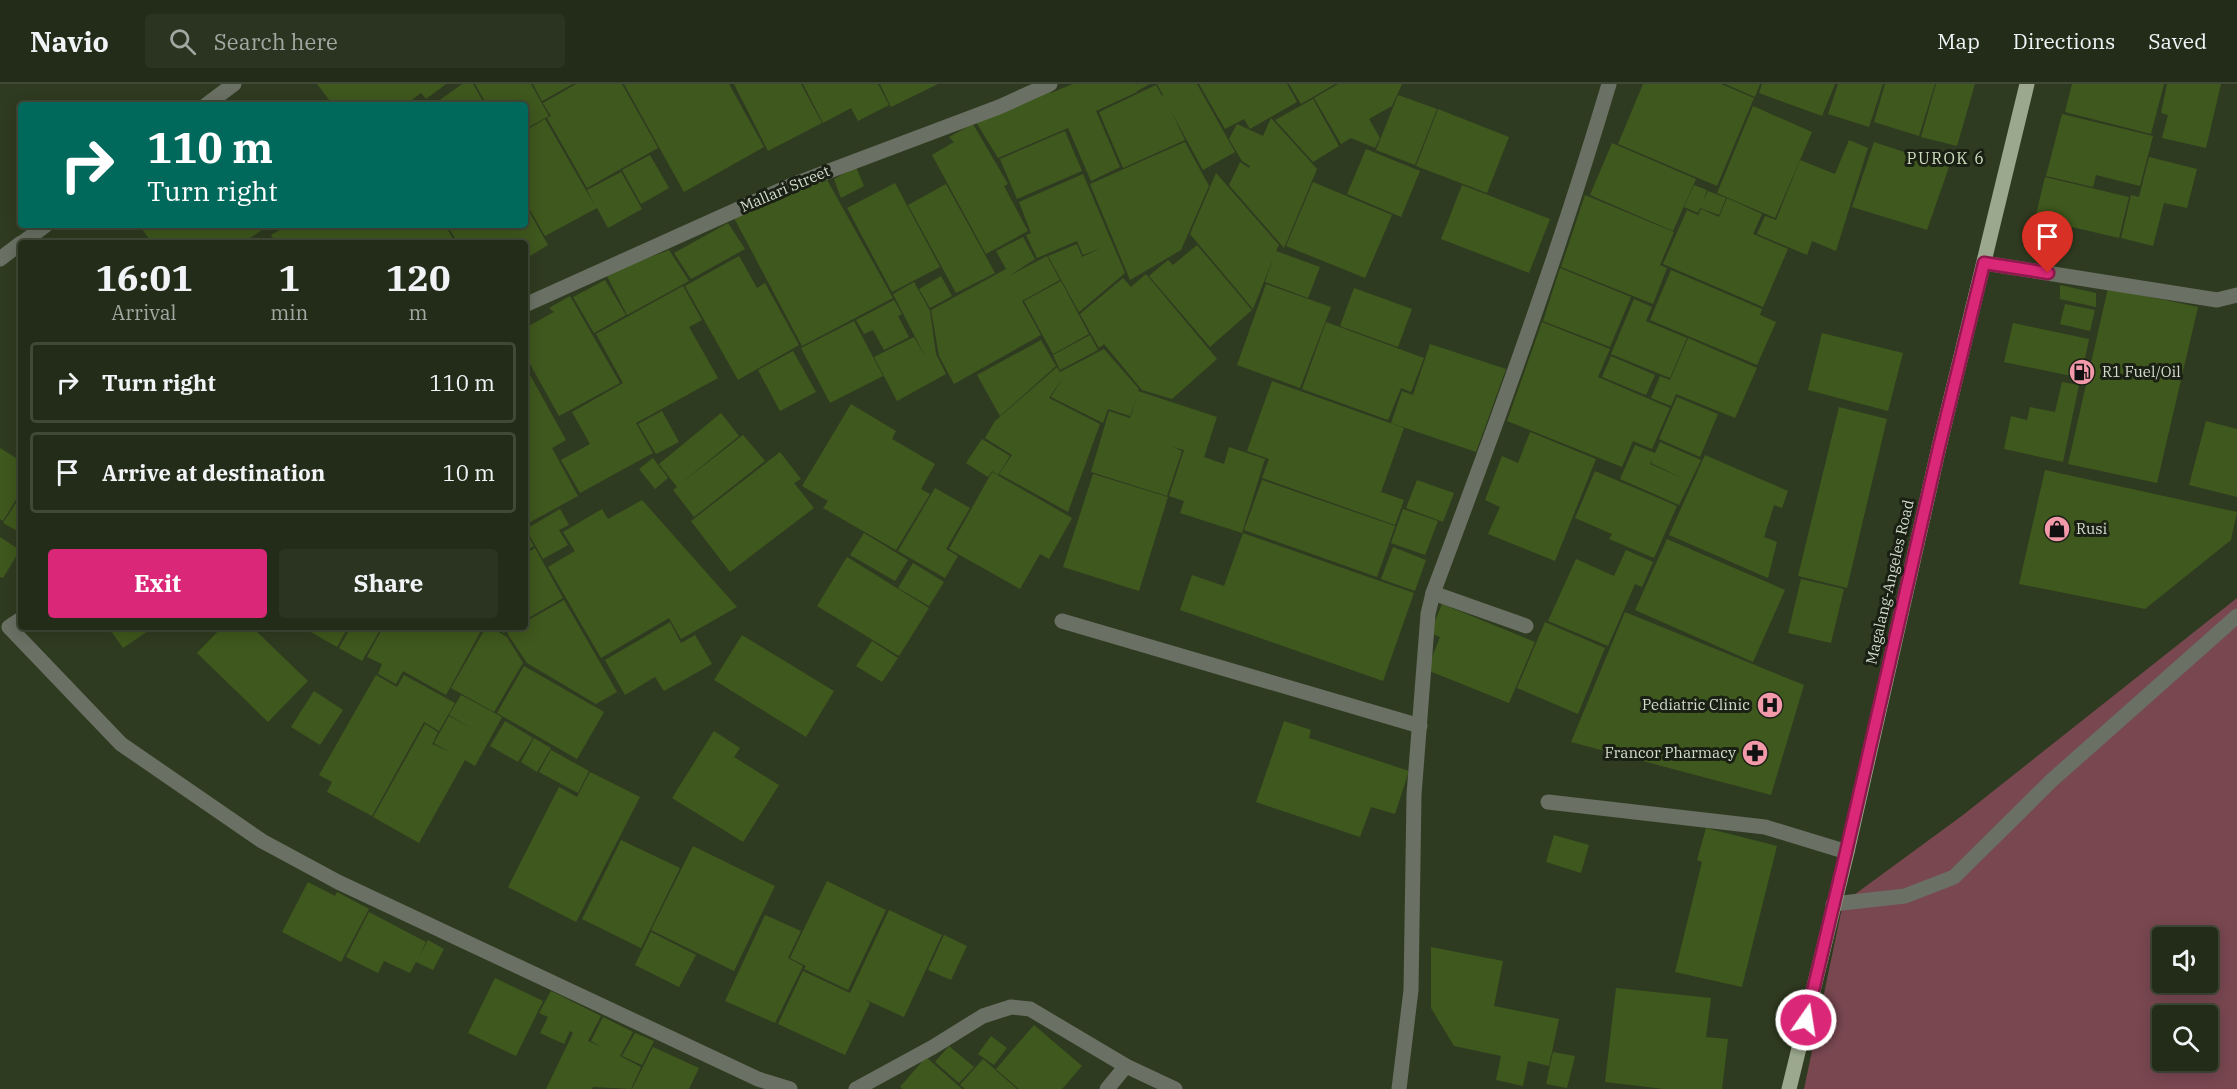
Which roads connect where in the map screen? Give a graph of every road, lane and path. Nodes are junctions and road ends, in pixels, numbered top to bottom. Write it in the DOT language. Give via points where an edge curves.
graph roads {
  1 [pos="234,84"];
  2 [pos="1050,84"];
  3 [pos="1609,84"];
  4 [pos="2027,84"];
  5 [pos="210,102"];
  6 [pos="42,228"];
  7 [pos="25,240"];
  8 [pos="18,245"];
  9 [pos="0,259"];
  10 [pos="1984,263"];
  11 [pos="2237,295"];
  12 [pos="528,304"];
  13 [pos="1432,593"];
  14 [pos="2237,616"];
  15 [pos="1062,621"];
  16 [pos="1526,626"];
  17 [pos="21,630"];
  18 [pos="1420,726"];
  19 [pos="1548,802"];
  20 [pos="1846,852"];
  21 [pos="1833,904"];
  22 [pos="1126,1066"];
  23 [pos="790,1089"];
  24 [pos="856,1089"];
  25 [pos="1107,1089"];
  26 [pos="1175,1089"];
  27 [pos="1399,1089"];
  28 [pos="1789,1089"];
  1 -- 5 [label="street"];
  2 -- 12 [label="street, Mallari Street" via="792,185"];
  3 -- 13 [label="street" via="1537,309"];
  4 -- 10 [label="main road, Magalang-Angeles Road"];
  6 -- 7 [label="street"];
  8 -- 9 [label="street"];
  10 -- 11 [label="street" via="2217,300"];
  10 -- 20 [label="main road, Magalang-Angeles Road"];
  13 -- 16 [label="street"];
  13 -- 18 [label="street" via="1423,657"];
  14 -- 21 [label="street" via="2051,781 1954,877 1905,896"];
  15 -- 18 [label="street"];
  17 -- 23 [label="street" via="121,744 261,841 338,882 747,1074"];
  18 -- 27 [label="street" via="1414,795 1411,990"];
  19 -- 20 [label="street" via="1765,827"];
  20 -- 21 [label="main road, Magalang-Angeles Road"];
  21 -- 28 [label="main road, Magalang-Angeles Road"];
  22 -- 24 [label="street" via="1030,1009 1011,1007 983,1016"];
  22 -- 25 [label="street"];
  22 -- 26 [label="street"];
}
